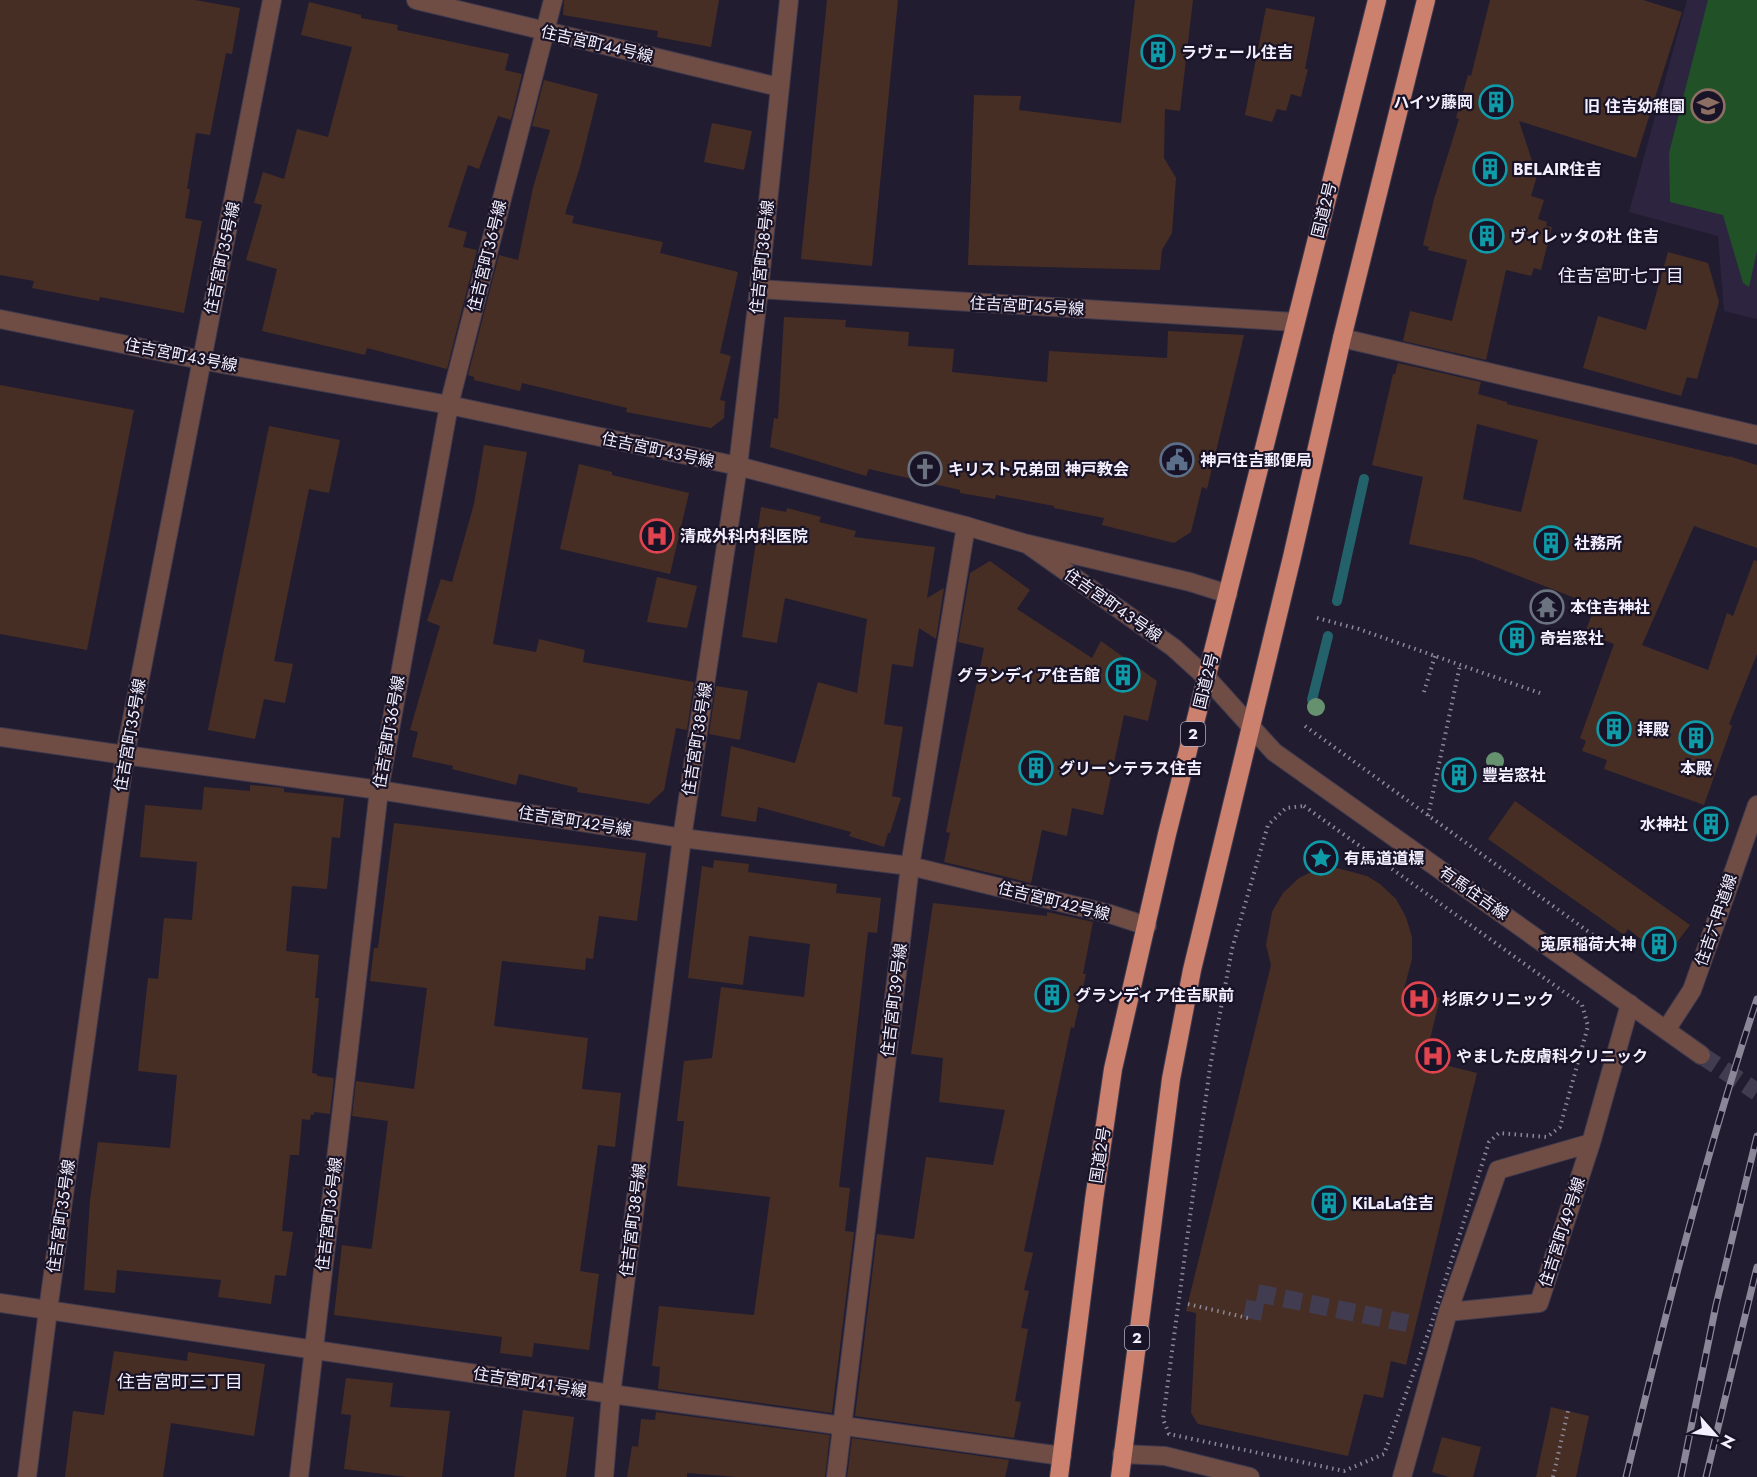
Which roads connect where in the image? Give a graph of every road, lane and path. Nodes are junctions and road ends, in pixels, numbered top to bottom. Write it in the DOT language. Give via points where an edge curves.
graph roads {
  1 [pos="272,0"];
  2 [pos="416,0"];
  3 [pos="553,0"];
  4 [pos="789,0"];
  5 [pos="1377,0"];
  6 [pos="1426,0"];
  7 [pos="545,32"];
  8 [pos="779,87"];
  9 [pos="759,290"];
  10 [pos="0,319"];
  11 [pos="1295,322"];
  12 [pos="1342,338"];
  13 [pos="201,360"];
  14 [pos="449,405"];
  15 [pos="1757,435"];
  16 [pos="738,466"];
  17 [pos="966,526"];
  18 [pos="1027,544"];
  19 [pos="1228,594"];
  20 [pos="1317,618"];
  21 [pos="1435,656"];
  22 [pos="1460,665"];
  23 [pos="1207,678"];
  24 [pos="1424,692"];
  25 [pos="1540,693"];
  26 [pos="1251,726"];
  27 [pos="1305,726"];
  28 [pos="0,737"];
  29 [pos="126,755"];
  30 [pos="379,790"];
  31 [pos="1757,806"];
  32 [pos="1428,816"];
  33 [pos="682,838"];
  34 [pos="910,866"];
  35 [pos="1147,926"];
  36 [pos="1615,951"];
  37 [pos="1630,1004"];
  38 [pos="1666,1030"];
  39 [pos="1701,1055"];
  40 [pos="1591,1143"];
  41 [pos="1180,1302"];
  42 [pos="0,1303"];
  43 [pos="1188,1304"];
  44 [pos="48,1310"];
  45 [pos="1448,1312"];
  46 [pos="1252,1318"];
  47 [pos="313,1349"];
  48 [pos="611,1394"];
  49 [pos="1568,1411"];
  50 [pos="842,1425"];
  51 [pos="1122,1454"];
  52 [pos="1062,1456"];
  53 [pos="27,1477"];
  54 [pos="299,1477"];
  55 [pos="604,1477"];
  56 [pos="836,1477"];
  57 [pos="1059,1477"];
  58 [pos="1119,1477"];
  59 [pos="1250,1477"];
  60 [pos="1402,1477"];
  61 [pos="1553,1477"];
  1 -- 13 [label="street, 住吉宮町３５号線"];
  2 -- 7 [label="street, 住吉宮町４４号線"];
  3 -- 7 [label="street, 住吉宮町３６号線"];
  4 -- 8 [label="street, 住吉宮町３８号線"];
  5 -- 11 [label="highway, 国道2号 / 2"];
  6 -- 12 [label="highway, 2"];
  7 -- 8 [label="street, 住吉宮町４４号線"];
  7 -- 14 [label="street, 住吉宮町３６号線"];
  8 -- 9 [label="street, 住吉宮町３８号線"];
  9 -- 11 [label="street, 住吉宮町４５号線"];
  9 -- 16 [label="street, 住吉宮町３８号線"];
  10 -- 13 [label="street, 住吉宮町４３号線"];
  11 -- 19 [label="highway, 国道2号 / 2"];
  12 -- 15 [label="street"];
  12 -- 26 [label="highway, 2"];
  13 -- 14 [label="street, 住吉宮町４３号線"];
  13 -- 29 [label="street, 住吉宮町３５号線"];
  14 -- 16 [label="street, 住吉宮町４３号線"];
  14 -- 30 [label="street, 住吉宮町３６号線"];
  16 -- 17 [label="street, 住吉宮町４３号線"];
  16 -- 33 [label="street, 住吉宮町３８号線"];
  17 -- 18 [label="street, 住吉宮町４３号線"];
  17 -- 34 [label="street, 住吉宮町３９号線"];
  18 -- 19 [label="street"];
  18 -- 23 [label="street, 住吉宮町４３号線" via="1174,648"];
  19 -- 23 [label="highway, 国道2号 / 2"];
  20 -- 21 [label="path"];
  21 -- 22 [label="path"];
  21 -- 24 [label="path"];
  22 -- 25 [label="path"];
  22 -- 32 [label="path"];
  23 -- 26 [label="street, 住吉宮町４３号線"];
  23 -- 35 [label="highway, 国道2号 / 2"];
  26 -- 37 [label="street, 有馬住吉線" via="1274,752"];
  26 -- 51 [label="highway, 2" via="1192,970 1171,1079"];
  27 -- 32 [label="path"];
  28 -- 29 [label="street, 住吉宮町４２号線"];
  29 -- 30 [label="street, 住吉宮町４２号線"];
  29 -- 44 [label="street, 住吉宮町３５号線"];
  30 -- 33 [label="street, 住吉宮町４２号線"];
  30 -- 47 [label="street, 住吉宮町３６号線"];
  31 -- 38 [label="street, 住吉六甲道線" via="1692,990"];
  32 -- 36 [label="path"];
  33 -- 34 [label="street, 住吉宮町４２号線"];
  33 -- 48 [label="street, 住吉宮町３８号線"];
  34 -- 35 [label="street, 住吉宮町４２号線"];
  34 -- 50 [label="street, 住吉宮町３９号線"];
  35 -- 52 [label="highway, 国道2号 / 2" via="1113,1069"];
  37 -- 38 [label="street, 有馬住吉線"];
  37 -- 40 [label="street, 住吉宮町４９号線"];
  38 -- 39 [label="street, 有馬住吉線"];
  40 -- 45 [label="street, 住吉宮町４９号線" via="1498,1170"];
  40 -- 45 [label="street, 住吉宮町４９号線" via="1539,1303"];
  41 -- 41 [label="path" via="1210,1066 1232,949 1268,825 1286,808 1304,806 1581,1005 1588,1026 1560,1127 1547,1137 1499,1133 1489,1142 1430,1328 1384,1454 1344,1471 1169,1434 1162,1419"];
  42 -- 44 [label="street, 住吉宮町４１号線"];
  43 -- 46 [label="path"];
  44 -- 47 [label="street, 住吉宮町４１号線"];
  44 -- 53 [label="street, 住吉宮町３５号線"];
  45 -- 60 [label="street, 住吉宮町４９号線"];
  47 -- 48 [label="street, 住吉宮町４１号線"];
  47 -- 54 [label="street, 住吉宮町３６号線"];
  48 -- 50 [label="street, 住吉宮町４１号線"];
  48 -- 55 [label="street, 住吉宮町３８号線"];
  49 -- 61 [label="path"];
  50 -- 52 [label="street, 住吉宮町４１号線"];
  50 -- 56 [label="street, 住吉宮町３９号線"];
  51 -- 58 [label="highway, 2"];
  51 -- 59 [label="street" via="1165,1456"];
  52 -- 57 [label="highway, 国道2号 / 2"];
}
